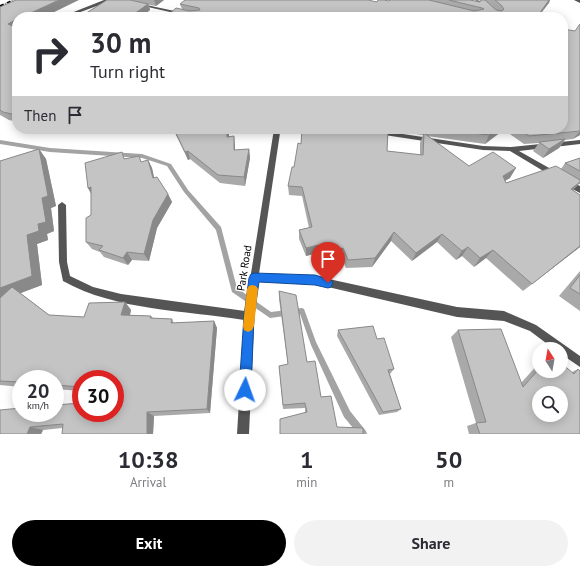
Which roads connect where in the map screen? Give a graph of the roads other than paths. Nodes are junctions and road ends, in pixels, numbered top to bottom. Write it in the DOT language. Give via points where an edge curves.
graph roads {
  1 [pos="112,0"];
  2 [pos="477,0"];
  3 [pos="576,0"];
  4 [pos="119,1"];
  5 [pos="580,2"];
  6 [pos="131,3"];
  7 [pos="75,12"];
  8 [pos="174,12"];
  9 [pos="493,12"];
  10 [pos="277,134"];
  11 [pos="394,134"];
  12 [pos="580,142"];
  13 [pos="511,149"];
  14 [pos="580,190"];
  15 [pos="62,205"];
  16 [pos="254,282"];
  17 [pos="249,316"];
  18 [pos="580,362"];
  19 [pos="243,434"];
  1 -- 4 [label="street"];
  1 -- 7 [label="street"];
  2 -- 9 [label="street"];
  3 -- 5 [label="street"];
  6 -- 8 [label="street"];
  10 -- 16 [label="street, Park Road"];
  11 -- 13 [label="street" via="483,148"];
  12 -- 13 [label="street"];
  13 -- 14 [label="street"];
  15 -- 17 [label="street" via="63,262 66,278 103,294"];
  16 -- 17 [label="street, Park Road"];
  16 -- 18 [label="street" via="315,280 457,312 504,316 533,328"];
  17 -- 19 [label="street, Park Road"];
}
